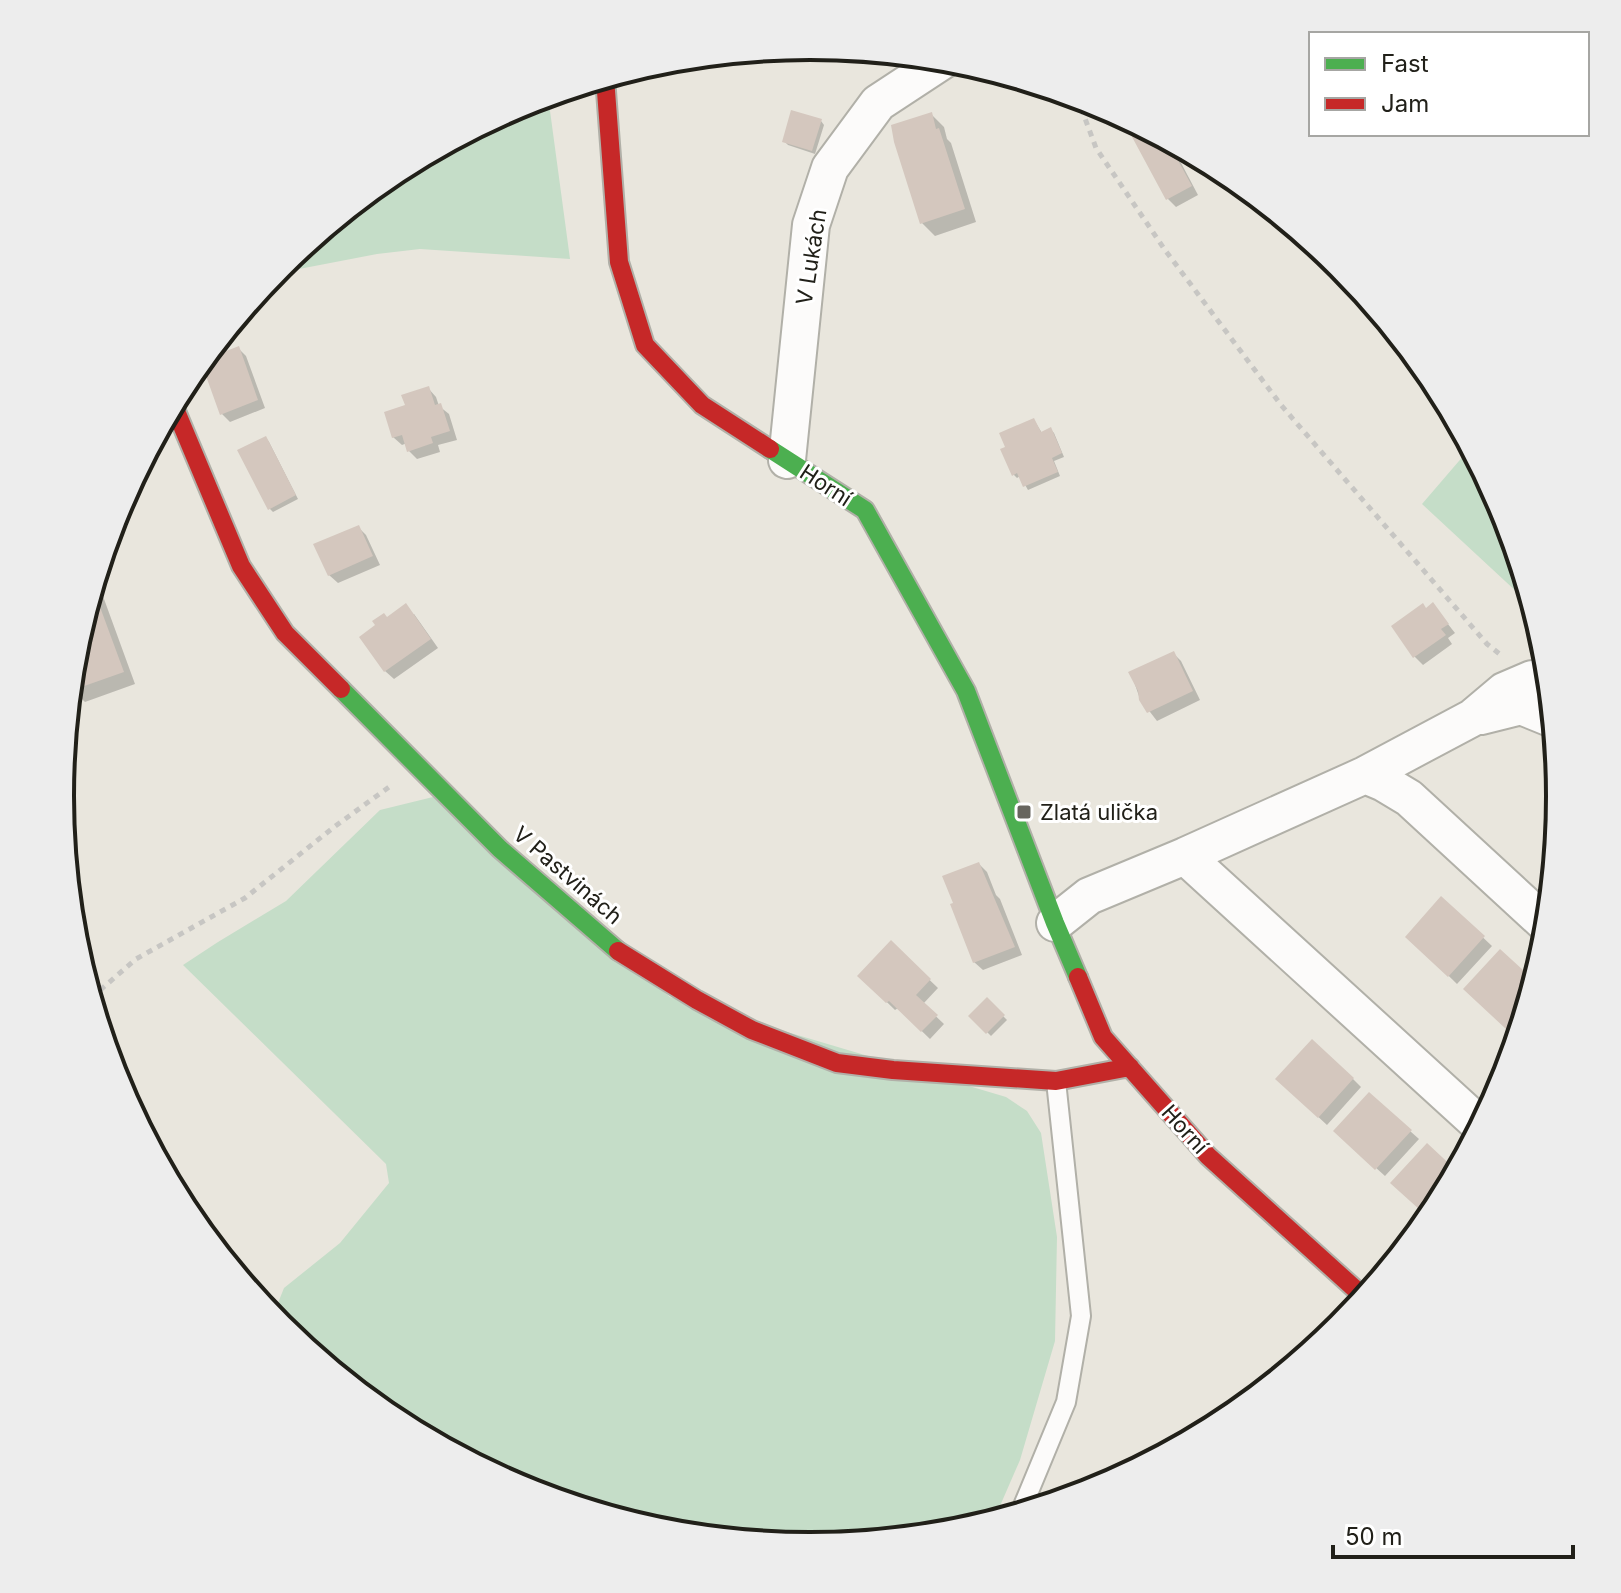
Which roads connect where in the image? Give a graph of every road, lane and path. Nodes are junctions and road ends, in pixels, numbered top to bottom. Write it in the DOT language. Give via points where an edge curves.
graph roads {
  1 [pos="929,70"];
  2 [pos="606,89"];
  3 [pos="1083,113"];
  4 [pos="179,418"];
  5 [pos="787,460"];
  6 [pos="1532,679"];
  7 [pos="1542,715"];
  8 [pos="1472,718"];
  9 [pos="418,765"];
  10 [pos="1365,775"];
  11 [pos="1185,856"];
  12 [pos="1537,916"];
  13 [pos="1055,923"];
  14 [pos="100,990"];
  15 [pos="1130,1067"];
  16 [pos="1056,1081"];
  17 [pos="1473,1118"];
  18 [pos="1356,1290"];
  19 [pos="1025,1501"];
  1 -- 5 [label="street, V Lukách" via="878,103 830,168 811,225"];
  2 -- 5 [label="street, Horní" via="619,262 645,345 702,405"];
  3 -- 6 [label="path" via="1096,148 1165,250 1281,405 1487,644"];
  4 -- 9 [label="street, V Pastvinách" via="241,566 285,633"];
  5 -- 13 [label="street, Horní" via="865,510 966,691"];
  6 -- 8 [label="street" via="1504,691"];
  7 -- 8 [label="street" via="1521,706"];
  8 -- 10 [label="street"];
  9 -- 14 [label="path" via="245,898 136,959"];
  9 -- 16 [label="street, V Pastvinách" via="500,849 615,949 752,1030 837,1063"];
  10 -- 11 [label="street"];
  10 -- 12 [label="street" via="1409,798"];
  11 -- 13 [label="street" via="1089,896"];
  11 -- 17 [label="street"];
  13 -- 15 [label="street, Horní" via="1103,1037"];
  15 -- 16 [label="street, V Pastvinách"];
  15 -- 18 [label="street, Horní" via="1208,1156"];
  16 -- 19 [label="lane" via="1081,1316 1066,1402"];
}
